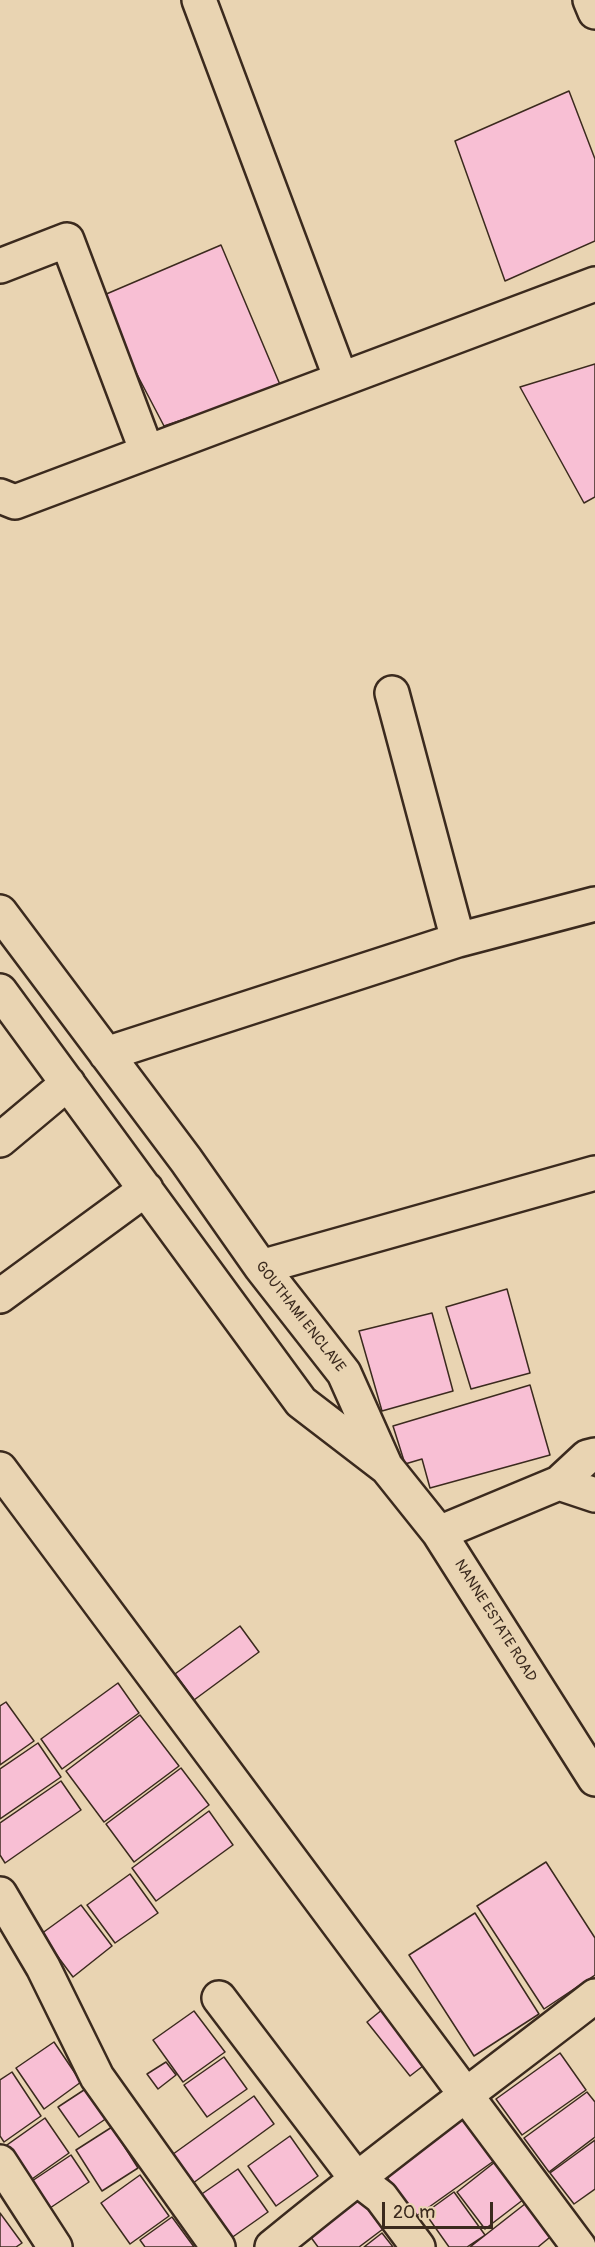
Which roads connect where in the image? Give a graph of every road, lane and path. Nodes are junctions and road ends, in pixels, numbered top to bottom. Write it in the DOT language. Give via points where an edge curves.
graph roads {
  1 [pos="199,0"];
  2 [pos="590,0"];
  3 [pos="595,12"];
  4 [pos="0,266"];
  5 [pos="595,284"];
  6 [pos="341,379"];
  7 [pos="147,452"];
  8 [pos="0,496"];
  9 [pos="392,693"];
  10 [pos="595,904"];
  11 [pos="0,912"];
  12 [pos="458,940"];
  13 [pos="0,991"];
  14 [pos="106,1054"];
  15 [pos="68,1083"];
  16 [pos="0,1140"];
  17 [pos="595,1173"];
  18 [pos="146,1189"];
  19 [pos="261,1268"];
  20 [pos="0,1296"];
  21 [pos="595,1455"];
  22 [pos="387,1468"];
  23 [pos="0,1469"];
  24 [pos="560,1483"];
  25 [pos="595,1495"];
  26 [pos="439,1533"];
  27 [pos="595,1779"];
  28 [pos="0,1894"];
  29 [pos="595,1996"];
  30 [pos="219,1998"];
  31 [pos="468,2096"];
  32 [pos="0,2162"];
  33 [pos="355,2177"];
  34 [pos="55,2247"];
  35 [pos="218,2247"];
  36 [pos="272,2247"];
  37 [pos="418,2247"];
  38 [pos="579,2247"];
  1 -- 6 [label="street"];
  2 -- 3 [label="street"];
  4 -- 7 [label="street" via="67,240"];
  5 -- 6 [label="street"];
  6 -- 7 [label="street"];
  7 -- 8 [label="street" via="15,502"];
  9 -- 12 [label="street"];
  10 -- 12 [label="street"];
  11 -- 14 [label="street, GOUTHAMI ENCLAVE"];
  12 -- 14 [label="street"];
  13 -- 15 [label="street"];
  14 -- 19 [label="street, GOUTHAMI ENCLAVE"];
  15 -- 16 [label="street"];
  15 -- 18 [label="street"];
  17 -- 19 [label="street"];
  18 -- 20 [label="street"];
  18 -- 22 [label="street" via="301,1402"];
  19 -- 22 [label="street, GOUTHAMI ENCLAVE" via="344,1373"];
  21 -- 24 [label="street" via="587,1457"];
  22 -- 26 [label="street, NANNE ESTATE ROAD"];
  23 -- 31 [label="street"];
  24 -- 25 [label="street"];
  24 -- 26 [label="street"];
  26 -- 27 [label="street, NANNE ESTATE ROAD"];
  28 -- 35 [label="street" via="43,1967 97,2077"];
  29 -- 31 [label="street"];
  30 -- 33 [label="street"];
  31 -- 33 [label="street"];
  31 -- 38 [label="street"];
  32 -- 34 [label="street"];
  33 -- 36 [label="street"];
  33 -- 37 [label="street" via="381,2197"];
}
